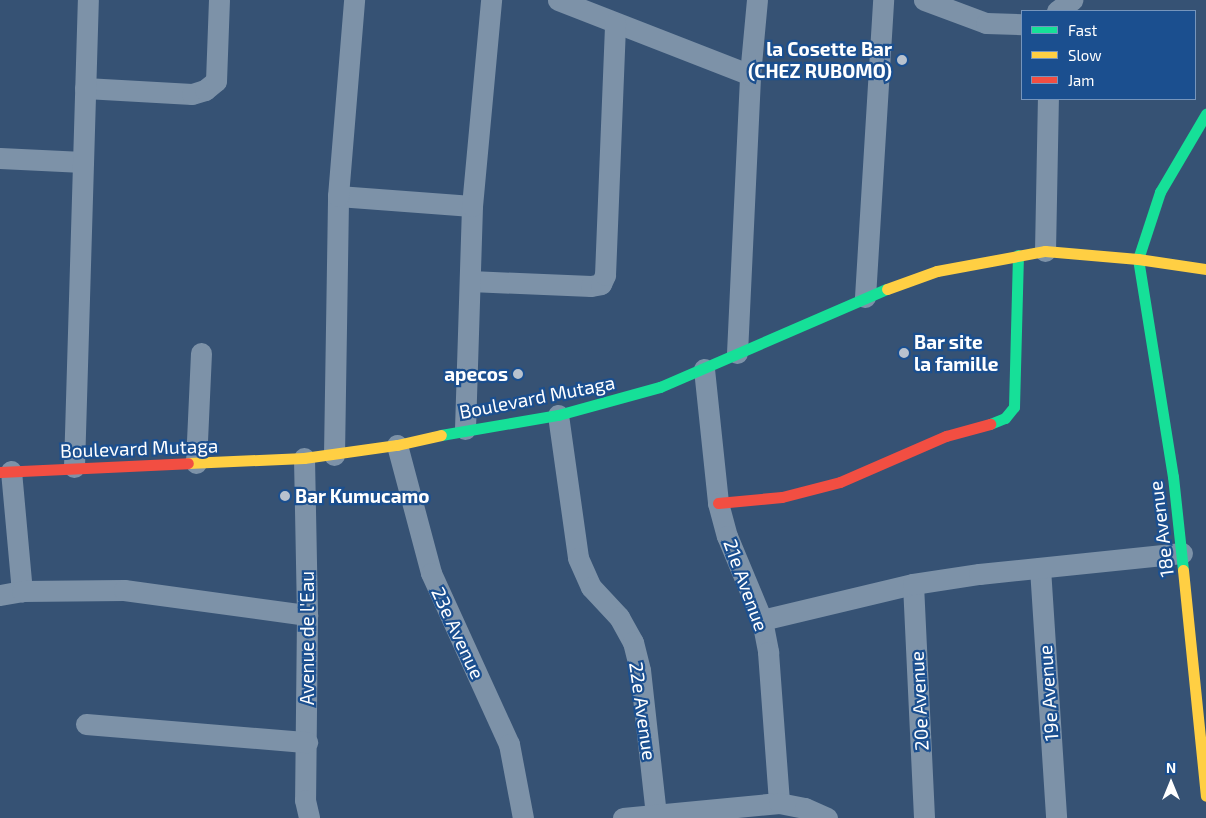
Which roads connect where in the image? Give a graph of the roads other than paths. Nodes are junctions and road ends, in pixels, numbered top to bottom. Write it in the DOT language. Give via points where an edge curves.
graph roads {
  1 [pos="88,0"];
  2 [pos="219,0"];
  3 [pos="354,0"];
  4 [pos="491,0"];
  5 [pos="558,0"];
  6 [pos="757,0"];
  7 [pos="883,0"];
  8 [pos="924,0"];
  9 [pos="1072,0"];
  10 [pos="1058,10"];
  11 [pos="615,23"];
  12 [pos="1021,24"];
  13 [pos="750,74"];
  14 [pos="85,88"];
  15 [pos="1048,100"];
  16 [pos="1206,114"];
  17 [pos="0,158"];
  18 [pos="83,162"];
  19 [pos="338,196"];
  20 [pos="472,206"];
  21 [pos="1045,250"];
  22 [pos="1018,255"];
  23 [pos="1138,259"];
  24 [pos="1206,269"];
  25 [pos="470,281"];
  26 [pos="865,297"];
  27 [pos="201,353"];
  28 [pos="737,353"];
  29 [pos="704,369"];
  30 [pos="558,414"];
  31 [pos="465,429"];
  32 [pos="397,445"];
  33 [pos="334,455"];
  34 [pos="304,458"];
  35 [pos="196,464"];
  36 [pos="74,467"];
  37 [pos="6,472"];
  38 [pos="718,503"];
  39 [pos="1182,553"];
  40 [pos="1040,568"];
  41 [pos="913,584"];
  42 [pos="22,591"];
  43 [pos="0,594"];
  44 [pos="308,615"];
  45 [pos="762,620"];
  46 [pos="86,724"];
  47 [pos="308,742"];
  48 [pos="1205,769"];
  49 [pos="1206,796"];
  50 [pos="779,803"];
  51 [pos="656,816"];
  52 [pos="309,818"];
  53 [pos="523,818"];
  54 [pos="624,818"];
  55 [pos="828,818"];
  56 [pos="924,818"];
  57 [pos="1056,818"];
  1 -- 14 [label="street"];
  2 -- 14 [label="street" via="216,81 206,90 192,94"];
  3 -- 19 [label="street"];
  4 -- 20 [label="street"];
  5 -- 11 [label="street"];
  6 -- 13 [label="street"];
  7 -- 26 [label="street"];
  8 -- 12 [label="street" via="986,24"];
  9 -- 10 [label="street"];
  11 -- 13 [label="street"];
  11 -- 25 [label="street" via="605,275 601,284"];
  13 -- 28 [label="street"];
  14 -- 18 [label="street"];
  15 -- 21 [label="street"];
  16 -- 23 [label="street" via="1160,192"];
  17 -- 18 [label="street"];
  18 -- 36 [label="street"];
  19 -- 20 [label="street"];
  19 -- 33 [label="street"];
  20 -- 25 [label="street"];
  21 -- 22 [label="street, Boulevard Mutaga"];
  21 -- 23 [label="street, Boulevard Mutaga"];
  22 -- 26 [label="street, Boulevard Mutaga" via="938,271"];
  22 -- 38 [label="street" via="1014,407 1005,418 946,436 840,482 782,497"];
  23 -- 24 [label="street, Boulevard Mutaga"];
  23 -- 39 [label="street, 18e Avenue"];
  25 -- 31 [label="street"];
  26 -- 28 [label="street, Boulevard Mutaga"];
  27 -- 35 [label="street"];
  28 -- 29 [label="street, Boulevard Mutaga"];
  29 -- 30 [label="street, Boulevard Mutaga" via="660,387"];
  29 -- 38 [label="street, 21e Avenue"];
  30 -- 31 [label="street, Boulevard Mutaga"];
  30 -- 51 [label="street, 22e Avenue" via="578,558 591,587 619,617 633,642 640,670"];
  31 -- 32 [label="street, Boulevard Mutaga"];
  32 -- 33 [label="street, Boulevard Mutaga"];
  32 -- 53 [label="street, 23e Avenue" via="431,573 509,744"];
  33 -- 34 [label="street, Boulevard Mutaga"];
  34 -- 35 [label="street, Boulevard Mutaga"];
  34 -- 44 [label="street, Avenue de l'Eau"];
  35 -- 36 [label="street, Boulevard Mutaga"];
  36 -- 37 [label="street, Boulevard Mutaga"];
  37 -- 42 [label="street"];
  38 -- 45 [label="street, 21e Avenue" via="727,536"];
  39 -- 40 [label="street"];
  39 -- 48 [label="street, 18e Avenue"];
  40 -- 41 [label="street"];
  40 -- 57 [label="street, 19e Avenue"];
  41 -- 45 [label="street"];
  41 -- 56 [label="street, 20e Avenue"];
  42 -- 43 [label="street"];
  42 -- 44 [label="street" via="124,590"];
  44 -- 47 [label="street, Avenue de l'Eau"];
  45 -- 50 [label="street, 21e Avenue" via="768,652"];
  46 -- 47 [label="street"];
  47 -- 52 [label="street, Avenue de l'Eau" via="305,800"];
  48 -- 49 [label="street, 18e Avenue"];
  50 -- 51 [label="street"];
  50 -- 55 [label="street" via="805,808"];
  51 -- 54 [label="street"];
}
